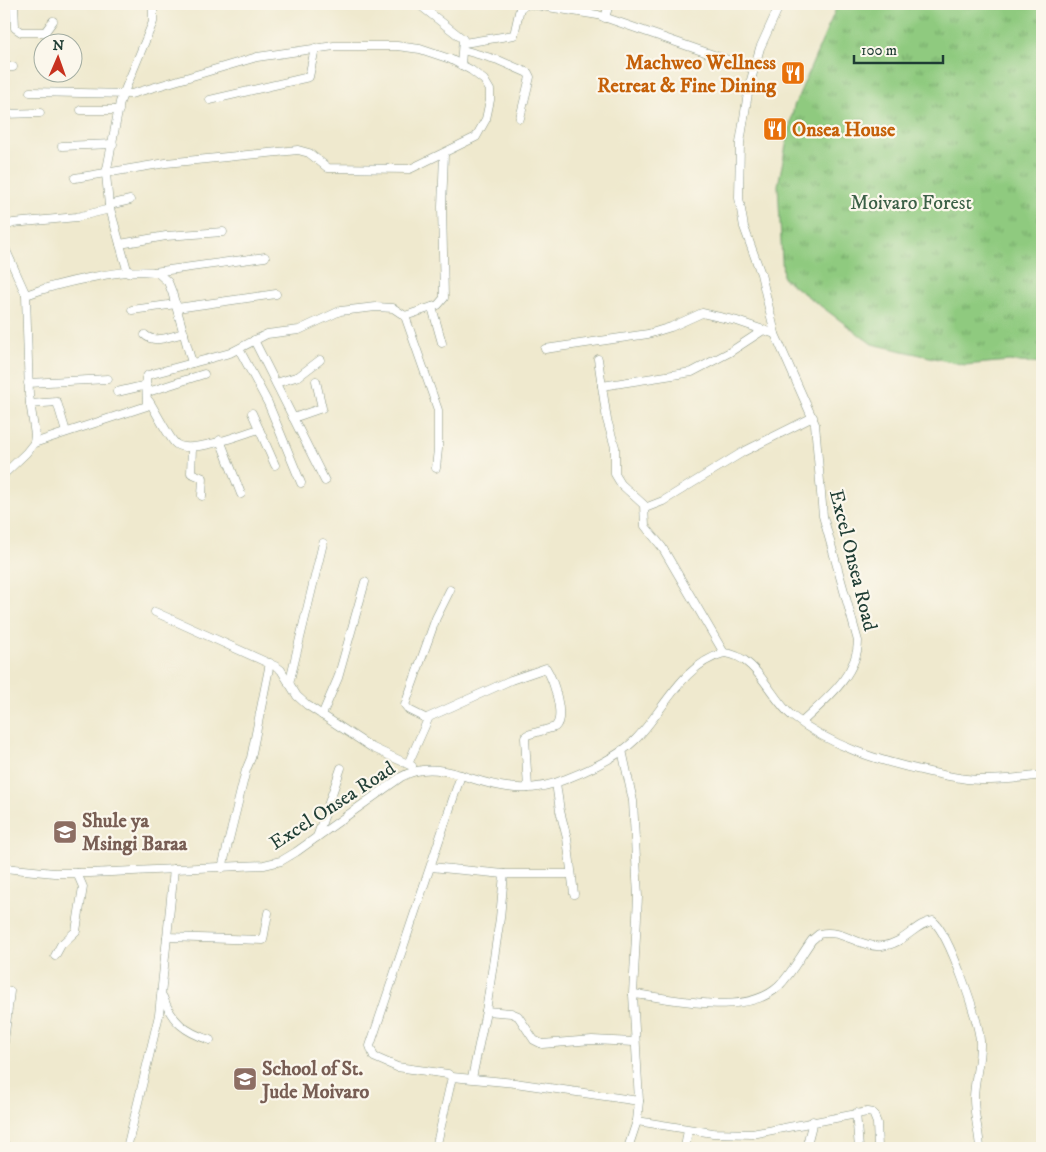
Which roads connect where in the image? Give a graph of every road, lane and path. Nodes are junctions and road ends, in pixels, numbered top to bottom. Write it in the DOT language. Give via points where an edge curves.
graph roads {
  1 [pos="14,4"];
  2 [pos="153,4"];
  3 [pos="610,4"];
  4 [pos="780,4"];
  5 [pos="420,5"];
  6 [pos="605,18"];
  7 [pos="53,21"];
  8 [pos="464,47"];
  9 [pos="315,48"];
  10 [pos="461,65"];
  11 [pos="4,66"];
  12 [pos="13,67"];
  13 [pos="754,69"];
  14 [pos="30,92"];
  15 [pos="123,94"];
  16 [pos="210,100"];
  17 [pos="81,110"];
  18 [pos="119,110"];
  19 [pos="40,113"];
  20 [pos="4,114"];
  21 [pos="520,118"];
  22 [pos="113,144"];
  23 [pos="62,146"];
  24 [pos="444,154"];
  25 [pos="106,174"];
  26 [pos="75,178"];
  27 [pos="130,200"];
  28 [pos="110,207"];
  29 [pos="4,227"];
  30 [pos="223,232"];
  31 [pos="120,244"];
  32 [pos="4,246"];
  33 [pos="265,257"];
  34 [pos="154,272"];
  35 [pos="128,273"];
  36 [pos="276,294"];
  37 [pos="26,295"];
  38 [pos="176,306"];
  39 [pos="432,307"];
  40 [pos="132,310"];
  41 [pos="405,316"];
  42 [pos="762,330"];
  43 [pos="184,333"];
  44 [pos="775,334"];
  45 [pos="145,335"];
  46 [pos="254,340"];
  47 [pos="442,343"];
  48 [pos="546,348"];
  49 [pos="239,349"];
  50 [pos="598,359"];
  51 [pos="320,360"];
  52 [pos="192,363"];
  53 [pos="204,374"];
  54 [pos="108,379"];
  55 [pos="316,381"];
  56 [pos="276,383"];
  57 [pos="28,384"];
  58 [pos="602,386"];
  59 [pos="148,388"];
  60 [pos="117,392"];
  61 [pos="149,401"];
  62 [pos="30,404"];
  63 [pos="252,413"];
  64 [pos="293,418"];
  65 [pos="813,418"];
  66 [pos="259,428"];
  67 [pos="66,432"];
  68 [pos="220,440"];
  69 [pos="34,443"];
  70 [pos="192,448"];
  71 [pos="274,465"];
  72 [pos="436,468"];
  73 [pos="4,474"];
  74 [pos="325,481"];
  75 [pos="302,483"];
  76 [pos="241,494"];
  77 [pos="202,496"];
  78 [pos="644,508"];
  79 [pos="323,543"];
  80 [pos="365,582"];
  81 [pos="450,590"];
  82 [pos="154,612"];
  83 [pos="724,653"];
  84 [pos="270,663"];
  85 [pos="289,684"];
  86 [pos="322,715"];
  87 [pos="427,719"];
  88 [pos="802,722"];
  89 [pos="622,750"];
  90 [pos="408,764"];
  91 [pos="341,768"];
  92 [pos="420,769"];
  93 [pos="461,775"];
  94 [pos="1042,775"];
  95 [pos="556,783"];
  96 [pos="528,788"];
  97 [pos="317,837"];
  98 [pos="431,867"];
  99 [pos="4,868"];
  100 [pos="222,868"];
  101 [pos="174,869"];
  102 [pos="77,873"];
  103 [pos="504,874"];
  104 [pos="571,874"];
  105 [pos="574,894"];
  106 [pos="268,913"];
  107 [pos="167,937"];
  108 [pos="55,956"];
  109 [pos="10,991"];
  110 [pos="633,994"];
  111 [pos="162,996"];
  112 [pos="486,1011"];
  113 [pos="210,1040"];
  114 [pos="4,1042"];
  115 [pos="634,1042"];
  116 [pos="452,1077"];
  117 [pos="472,1078"];
  118 [pos="639,1101"];
  119 [pos="856,1113"];
  120 [pos="637,1121"];
  121 [pos="813,1121"];
  122 [pos="688,1130"];
  123 [pos="4,1143"];
  124 [pos="5,1148"];
  125 [pos="127,1148"];
  126 [pos="436,1148"];
  127 [pos="628,1148"];
  128 [pos="685,1148"];
  129 [pos="806,1148"];
  130 [pos="859,1148"];
  131 [pos="878,1148"];
  132 [pos="980,1148"];
  1 -- 7 [label="street" via="15,28 20,32 45,32"];
  2 -- 15 [label="street" via="153,22"];
  3 -- 6 [label="street"];
  4 -- 13 [label="street, Excel Onsea Road"];
  5 -- 8 [label="street" via="458,35"];
  6 -- 8 [label="street" via="524,5 519,10 514,35"];
  6 -- 13 [label="street"];
  8 -- 10 [label="street"];
  8 -- 21 [label="street" via="528,73 530,78"];
  9 -- 10 [label="street" via="409,47"];
  9 -- 15 [label="street" via="257,57"];
  9 -- 16 [label="street" via="309,77"];
  10 -- 24 [label="street" via="488,85 489,107 476,137"];
  11 -- 12 [label="street"];
  13 -- 44 [label="street, Excel Onsea Road" via="745,105 738,186 744,227"];
  14 -- 15 [label="street"];
  15 -- 18 [label="street"];
  17 -- 18 [label="street"];
  18 -- 22 [label="street"];
  19 -- 20 [label="street"];
  22 -- 23 [label="street"];
  22 -- 25 [label="street"];
  24 -- 25 [label="street" via="400,171 328,168 309,153 298,150 166,163"];
  24 -- 39 [label="street" via="444,298 441,304"];
  25 -- 26 [label="street"];
  25 -- 28 [label="street"];
  27 -- 28 [label="street"];
  28 -- 29 [label="street" via="77,217 12,223"];
  28 -- 31 [label="street"];
  30 -- 31 [label="street" via="166,236"];
  31 -- 35 [label="street"];
  32 -- 37 [label="street"];
  33 -- 34 [label="street"];
  34 -- 35 [label="street"];
  34 -- 38 [label="street" via="168,282"];
  35 -- 37 [label="street" via="60,285"];
  36 -- 38 [label="street"];
  37 -- 57 [label="street"];
  38 -- 40 [label="street"];
  38 -- 43 [label="street"];
  39 -- 41 [label="street"];
  39 -- 47 [label="street"];
  41 -- 46 [label="street" via="393,308 384,307 347,310 299,330 267,334"];
  41 -- 72 [label="street" via="438,410"];
  42 -- 44 [label="street"];
  42 -- 48 [label="street" via="702,313 659,331"];
  42 -- 58 [label="street" via="692,372"];
  43 -- 45 [label="street" via="156,339"];
  43 -- 52 [label="street"];
  44 -- 65 [label="street, Excel Onsea Road"];
  46 -- 49 [label="street"];
  46 -- 56 [label="street"];
  49 -- 52 [label="street"];
  49 -- 75 [label="street" via="268,403"];
  50 -- 58 [label="street"];
  51 -- 56 [label="street" via="298,376"];
  52 -- 59 [label="street" via="148,375"];
  53 -- 59 [label="street"];
  54 -- 57 [label="street"];
  55 -- 64 [label="street" via="322,408"];
  56 -- 64 [label="street"];
  57 -- 62 [label="street"];
  58 -- 78 [label="street" via="615,447 615,474"];
  59 -- 60 [label="street"];
  59 -- 61 [label="street"];
  61 -- 67 [label="street" via="145,407"];
  61 -- 70 [label="street" via="174,443"];
  62 -- 67 [label="street" via="57,402"];
  62 -- 69 [label="street"];
  63 -- 66 [label="street"];
  64 -- 74 [label="street"];
  65 -- 78 [label="street" via="743,452 663,501"];
  65 -- 88 [label="street, Excel Onsea Road" via="822,510 858,647 854,662 844,678"];
  66 -- 68 [label="street"];
  66 -- 71 [label="street"];
  67 -- 69 [label="street"];
  68 -- 70 [label="street"];
  68 -- 76 [label="street"];
  69 -- 73 [label="street"];
  70 -- 77 [label="street" via="190,470 203,478"];
  78 -- 83 [label="street" via="645,526 662,547"];
  79 -- 85 [label="street"];
  80 -- 86 [label="street" via="338,678"];
  81 -- 87 [label="street" via="436,618 405,705"];
  82 -- 84 [label="street"];
  83 -- 88 [label="street" via="738,658 756,672 781,706"];
  83 -- 89 [label="street, Excel Onsea Road" via="690,673 636,739"];
  84 -- 85 [label="street" via="281,670"];
  84 -- 100 [label="street" via="251,758"];
  85 -- 86 [label="street" via="302,700"];
  86 -- 90 [label="street" via="371,747"];
  87 -- 90 [label="street"];
  87 -- 96 [label="street" via="511,680 546,668 558,701 560,718 555,727 525,738"];
  88 -- 94 [label="street" via="852,751 895,764 980,780"];
  89 -- 95 [label="street, Excel Onsea Road"];
  89 -- 110 [label="street" via="633,802 638,876"];
  90 -- 92 [label="street"];
  91 -- 97 [label="street"];
  92 -- 93 [label="street, Excel Onsea Road" via="433,768"];
  92 -- 97 [label="street, Excel Onsea Road" via="401,777"];
  93 -- 96 [label="street, Excel Onsea Road" via="505,787"];
  93 -- 98 [label="street"];
  95 -- 96 [label="street, Excel Onsea Road"];
  95 -- 104 [label="street" via="568,838"];
  97 -- 100 [label="street, Excel Onsea Road" via="274,863"];
  98 -- 103 [label="street"];
  98 -- 116 [label="street" via="370,1050 374,1057 387,1064"];
  99 -- 102 [label="street, Excel Onsea Road"];
  100 -- 101 [label="street, Excel Onsea Road"];
  101 -- 102 [label="street, Excel Onsea Road"];
  101 -- 107 [label="street"];
  102 -- 108 [label="street" via="83,887 76,931 57,949"];
  103 -- 104 [label="street"];
  103 -- 112 [label="street"];
  104 -- 105 [label="street"];
  106 -- 107 [label="street" via="263,940"];
  107 -- 111 [label="street"];
  109 -- 114 [label="street"];
  110 -- 115 [label="street"];
  110 -- 132 [label="street" via="707,1002 746,1002 763,997 778,987 819,934 846,936 865,946 889,946 926,922 933,921 955,963 979,1031 974,1100"];
  111 -- 113 [label="street" via="179,1026"];
  111 -- 125 [label="street"];
  112 -- 115 [label="street" via="518,1016 534,1040 542,1044 592,1040"];
  112 -- 117 [label="street"];
  115 -- 118 [label="street"];
  116 -- 117 [label="street"];
  116 -- 126 [label="street"];
  117 -- 118 [label="street"];
  118 -- 120 [label="street"];
  119 -- 121 [label="street"];
  119 -- 130 [label="street"];
  119 -- 131 [label="street" via="870,1112 874,1116"];
  120 -- 122 [label="street"];
  120 -- 127 [label="street"];
  121 -- 122 [label="street" via="783,1130 752,1134"];
  121 -- 129 [label="street"];
  122 -- 128 [label="street"];
  123 -- 124 [label="street"];
}
